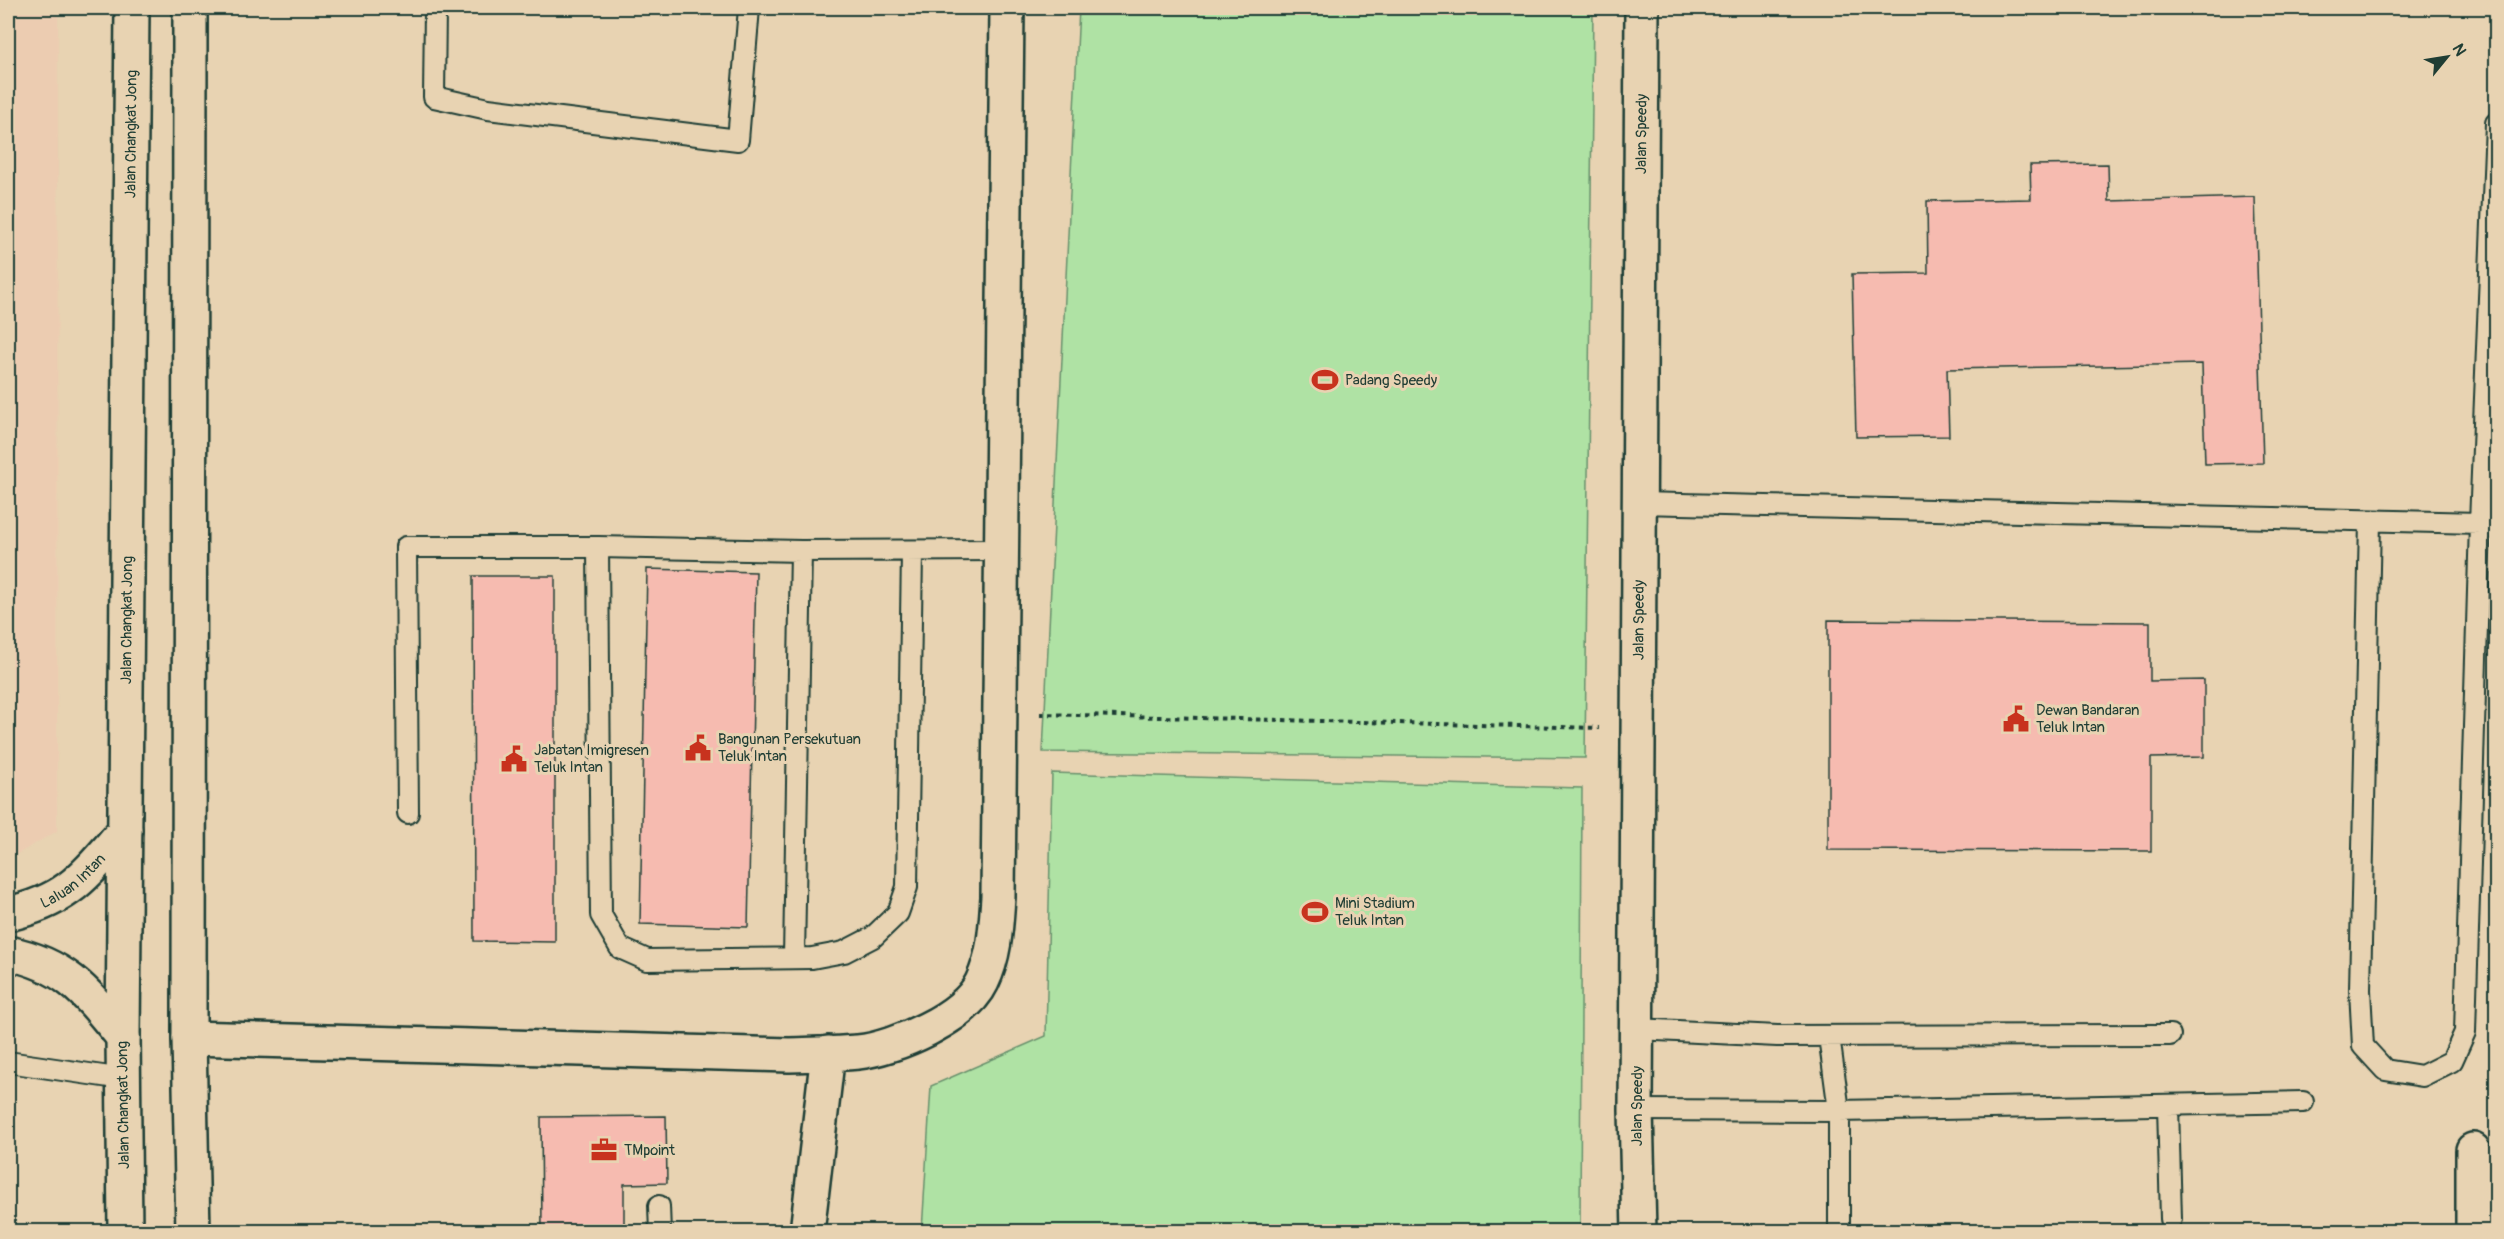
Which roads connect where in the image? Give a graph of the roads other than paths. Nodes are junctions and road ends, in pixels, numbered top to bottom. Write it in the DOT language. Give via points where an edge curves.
graph roads {
  1 [pos="132,8"];
  2 [pos="189,8"];
  3 [pos="435,8"];
  4 [pos="749,8"];
  5 [pos="1007,8"];
  6 [pos="1642,8"];
  7 [pos="2496,123"];
  8 [pos="1639,503"];
  9 [pos="2370,521"];
  10 [pos="2480,523"];
  11 [pos="598,546"];
  12 [pos="1001,550"];
  13 [pos="801,551"];
  14 [pos="912,552"];
  15 [pos="408,813"];
  16 [pos="125,830"];
  17 [pos="8,914"];
  18 [pos="8,953"];
  19 [pos="794,958"];
  20 [pos="1637,1029"];
  21 [pos="2170,1035"];
  22 [pos="1829,1036"];
  23 [pos="123,1037"];
  24 [pos="189,1038"];
  25 [pos="828,1053"];
  26 [pos="8,1062"];
  27 [pos="123,1079"];
  28 [pos="2302,1102"];
  29 [pos="2168,1105"];
  30 [pos="1636,1110"];
  31 [pos="1839,1111"];
  32 [pos="2473,1150"];
  33 [pos="659,1206"];
  34 [pos="2171,1219"];
  35 [pos="125,1232"];
  36 [pos="193,1232"];
  37 [pos="660,1232"];
  38 [pos="807,1232"];
  39 [pos="1639,1232"];
  40 [pos="1839,1232"];
  41 [pos="2473,1232"];
  1 -- 16 [label="main road, Jalan Changkat Jong"];
  2 -- 24 [label="main road"];
  3 -- 4 [label="lane" via="434,97 489,109 738,140"];
  5 -- 12 [label="main road"];
  6 -- 8 [label="main road, Jalan Speedy"];
  7 -- 10 [label="lane"];
  8 -- 9 [label="lane"];
  8 -- 20 [label="main road, Jalan Speedy"];
  9 -- 10 [label="lane"];
  9 -- 10 [label="lane" via="2360,990 2363,1046 2385,1070 2422,1076 2452,1061 2465,1032"];
  11 -- 13 [label="lane"];
  11 -- 15 [label="lane" via="406,547"];
  11 -- 19 [label="lane" via="601,915 620,948 646,960"];
  12 -- 14 [label="lane"];
  12 -- 25 [label="main road" via="998,897 995,946 982,984 956,1012 914,1036 860,1052"];
  13 -- 14 [label="lane"];
  13 -- 19 [label="lane"];
  14 -- 19 [label="lane" via="907,887 898,913 873,937 844,952"];
  16 -- 17 [label="main road, Laluan Intan" via="82,878 59,897 33,909"];
  16 -- 23 [label="main road, Jalan Changkat Jong"];
  18 -- 23 [label="main road" via="40,961 67,976"];
  20 -- 22 [label="lane"];
  20 -- 30 [label="main road, Jalan Speedy"];
  21 -- 22 [label="lane"];
  22 -- 31 [label="lane"];
  23 -- 27 [label="main road, Jalan Changkat Jong"];
  24 -- 25 [label="main road"];
  24 -- 36 [label="main road"];
  25 -- 38 [label="main road"];
  26 -- 27 [label="lane"];
  27 -- 35 [label="main road, Jalan Changkat Jong"];
  28 -- 29 [label="lane"];
  29 -- 31 [label="lane"];
  29 -- 34 [label="lane"];
  30 -- 31 [label="lane"];
  30 -- 39 [label="main road, Jalan Speedy"];
  31 -- 40 [label="lane"];
  32 -- 41 [label="main road"];
  33 -- 37 [label="lane"];
}
